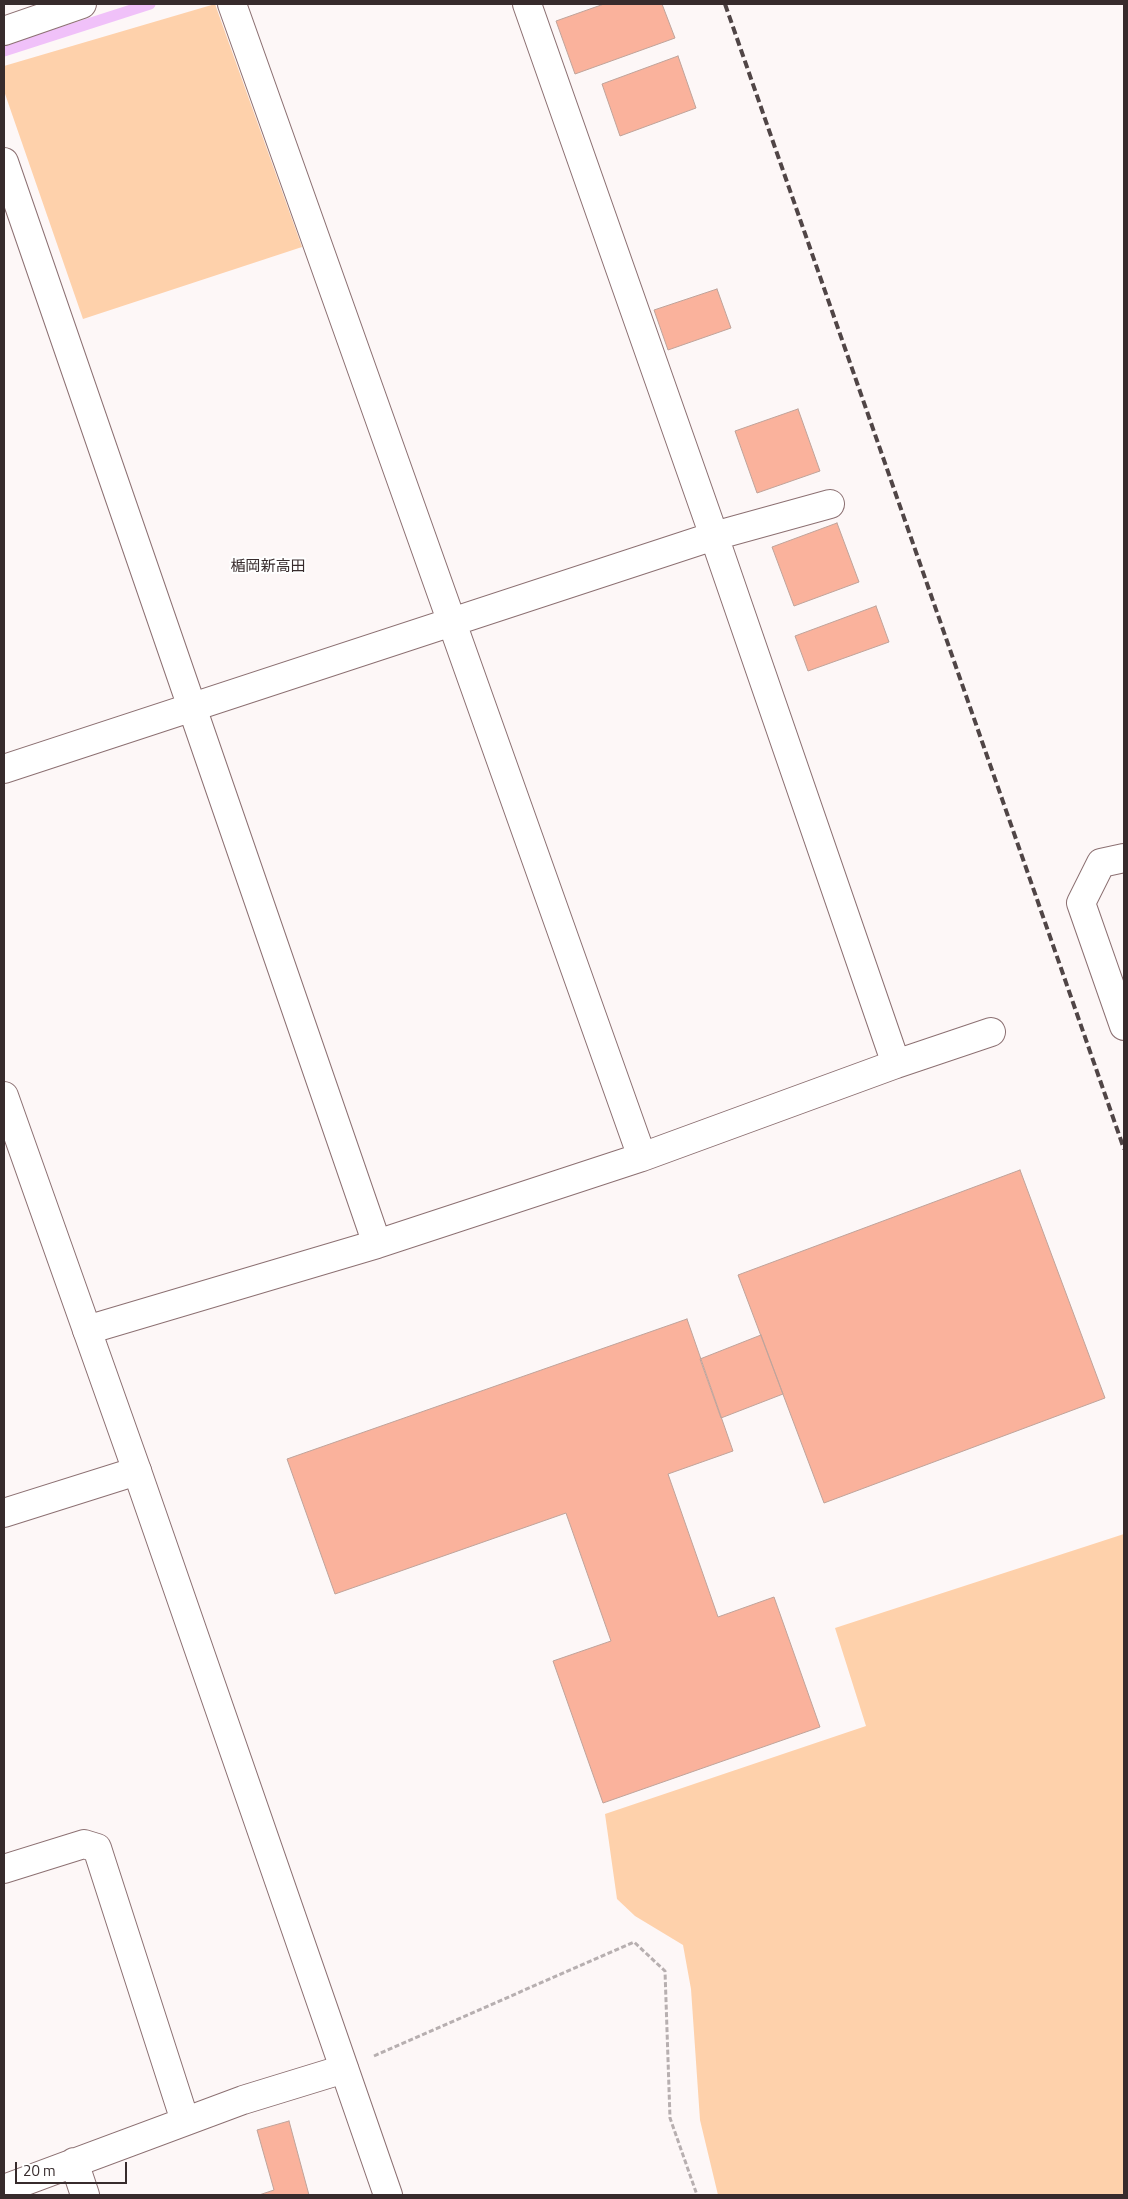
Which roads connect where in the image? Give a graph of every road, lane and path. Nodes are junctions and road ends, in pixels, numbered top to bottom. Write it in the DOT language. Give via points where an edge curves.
graph roads {
  1 [pos="82,4"];
  2 [pos="232,4"];
  3 [pos="527,4"];
  4 [pos="4,31"];
  5 [pos="4,162"];
  6 [pos="830,504"];
  7 [pos="714,536"];
  8 [pos="453,621"];
  9 [pos="191,708"];
  10 [pos="4,769"];
  11 [pos="1124,858"];
  12 [pos="1124,1026"];
  13 [pos="991,1032"];
  14 [pos="896,1064"];
  15 [pos="4,1096"];
  16 [pos="642,1157"];
  17 [pos="377,1244"];
  18 [pos="87,1330"];
  19 [pos="137,1471"];
  20 [pos="4,1513"];
  21 [pos="4,1869"];
  22 [pos="344,2069"];
  23 [pos="185,2121"];
  24 [pos="74,2162"];
  25 [pos="4,2189"];
  26 [pos="85,2195"];
  27 [pos="388,2195"];
  28 [pos="696,2195"];
  1 -- 4 [label="street"];
  2 -- 8 [label="street"];
  3 -- 7 [label="street"];
  5 -- 9 [label="street"];
  6 -- 7 [label="street"];
  7 -- 8 [label="street"];
  7 -- 14 [label="street"];
  8 -- 9 [label="street"];
  8 -- 16 [label="street"];
  9 -- 10 [label="street"];
  9 -- 17 [label="street"];
  11 -- 12 [label="street" via="1101,864 1081,903"];
  13 -- 14 [label="street"];
  14 -- 16 [label="street"];
  15 -- 18 [label="street"];
  16 -- 17 [label="street"];
  17 -- 18 [label="street"];
  18 -- 19 [label="street"];
  19 -- 20 [label="street"];
  19 -- 22 [label="street"];
  21 -- 23 [label="street" via="84,1844 98,1848"];
  22 -- 23 [label="street"];
  22 -- 27 [label="street"];
  22 -- 28 [label="path" via="634,1942 665,1971 670,2118"];
  23 -- 24 [label="street"];
  24 -- 25 [label="street"];
  24 -- 26 [label="street"];
}
